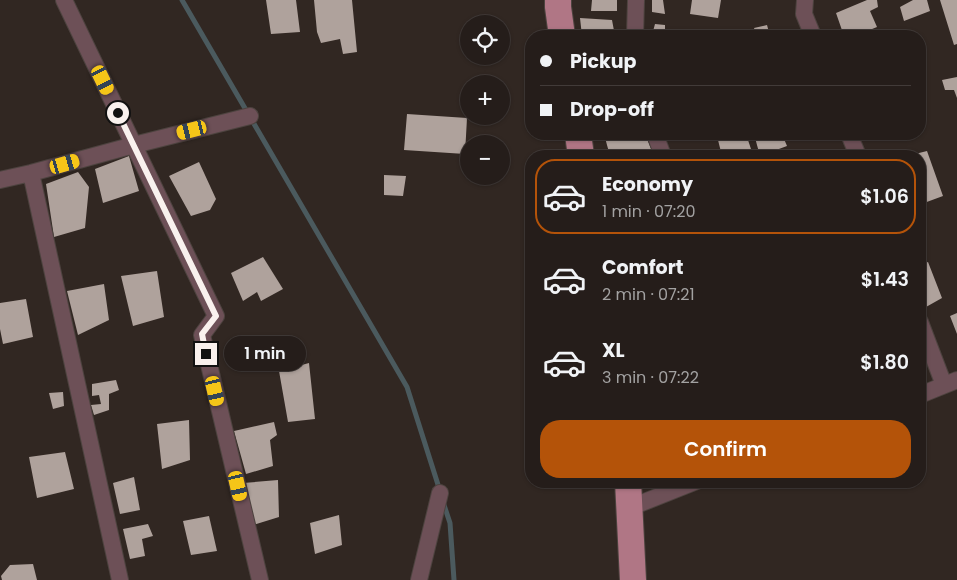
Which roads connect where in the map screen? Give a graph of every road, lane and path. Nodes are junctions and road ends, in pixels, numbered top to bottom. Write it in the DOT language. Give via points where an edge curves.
graph roads {
  1 [pos="64,0"];
  2 [pos="636,0"];
  3 [pos="805,0"];
  4 [pos="556,2"];
  5 [pos="561,30"];
  6 [pos="635,30"];
  7 [pos="811,30"];
  8 [pos="250,116"];
  9 [pos="134,145"];
  10 [pos="31,173"];
  11 [pos="0,180"];
  12 [pos="926,334"];
  13 [pos="950,383"];
  14 [pos="926,393"];
  15 [pos="628,488"];
  16 [pos="679,488"];
  17 [pos="440,493"];
  18 [pos="629,508"];
  19 [pos="120,580"];
  20 [pos="260,580"];
  21 [pos="419,580"];
  22 [pos="633,580"];
  1 -- 9 [label="street"];
  2 -- 6 [label="street"];
  3 -- 7 [label="street" via="804,14"];
  4 -- 5 [label="main road"];
  8 -- 9 [label="street"];
  9 -- 10 [label="street"];
  9 -- 20 [label="street" via="216,316 202,334"];
  10 -- 11 [label="street"];
  10 -- 19 [label="street"];
  12 -- 13 [label="street"];
  13 -- 14 [label="street"];
  15 -- 18 [label="main road"];
  16 -- 18 [label="street"];
  17 -- 21 [label="street"];
  18 -- 22 [label="main road"];
}
